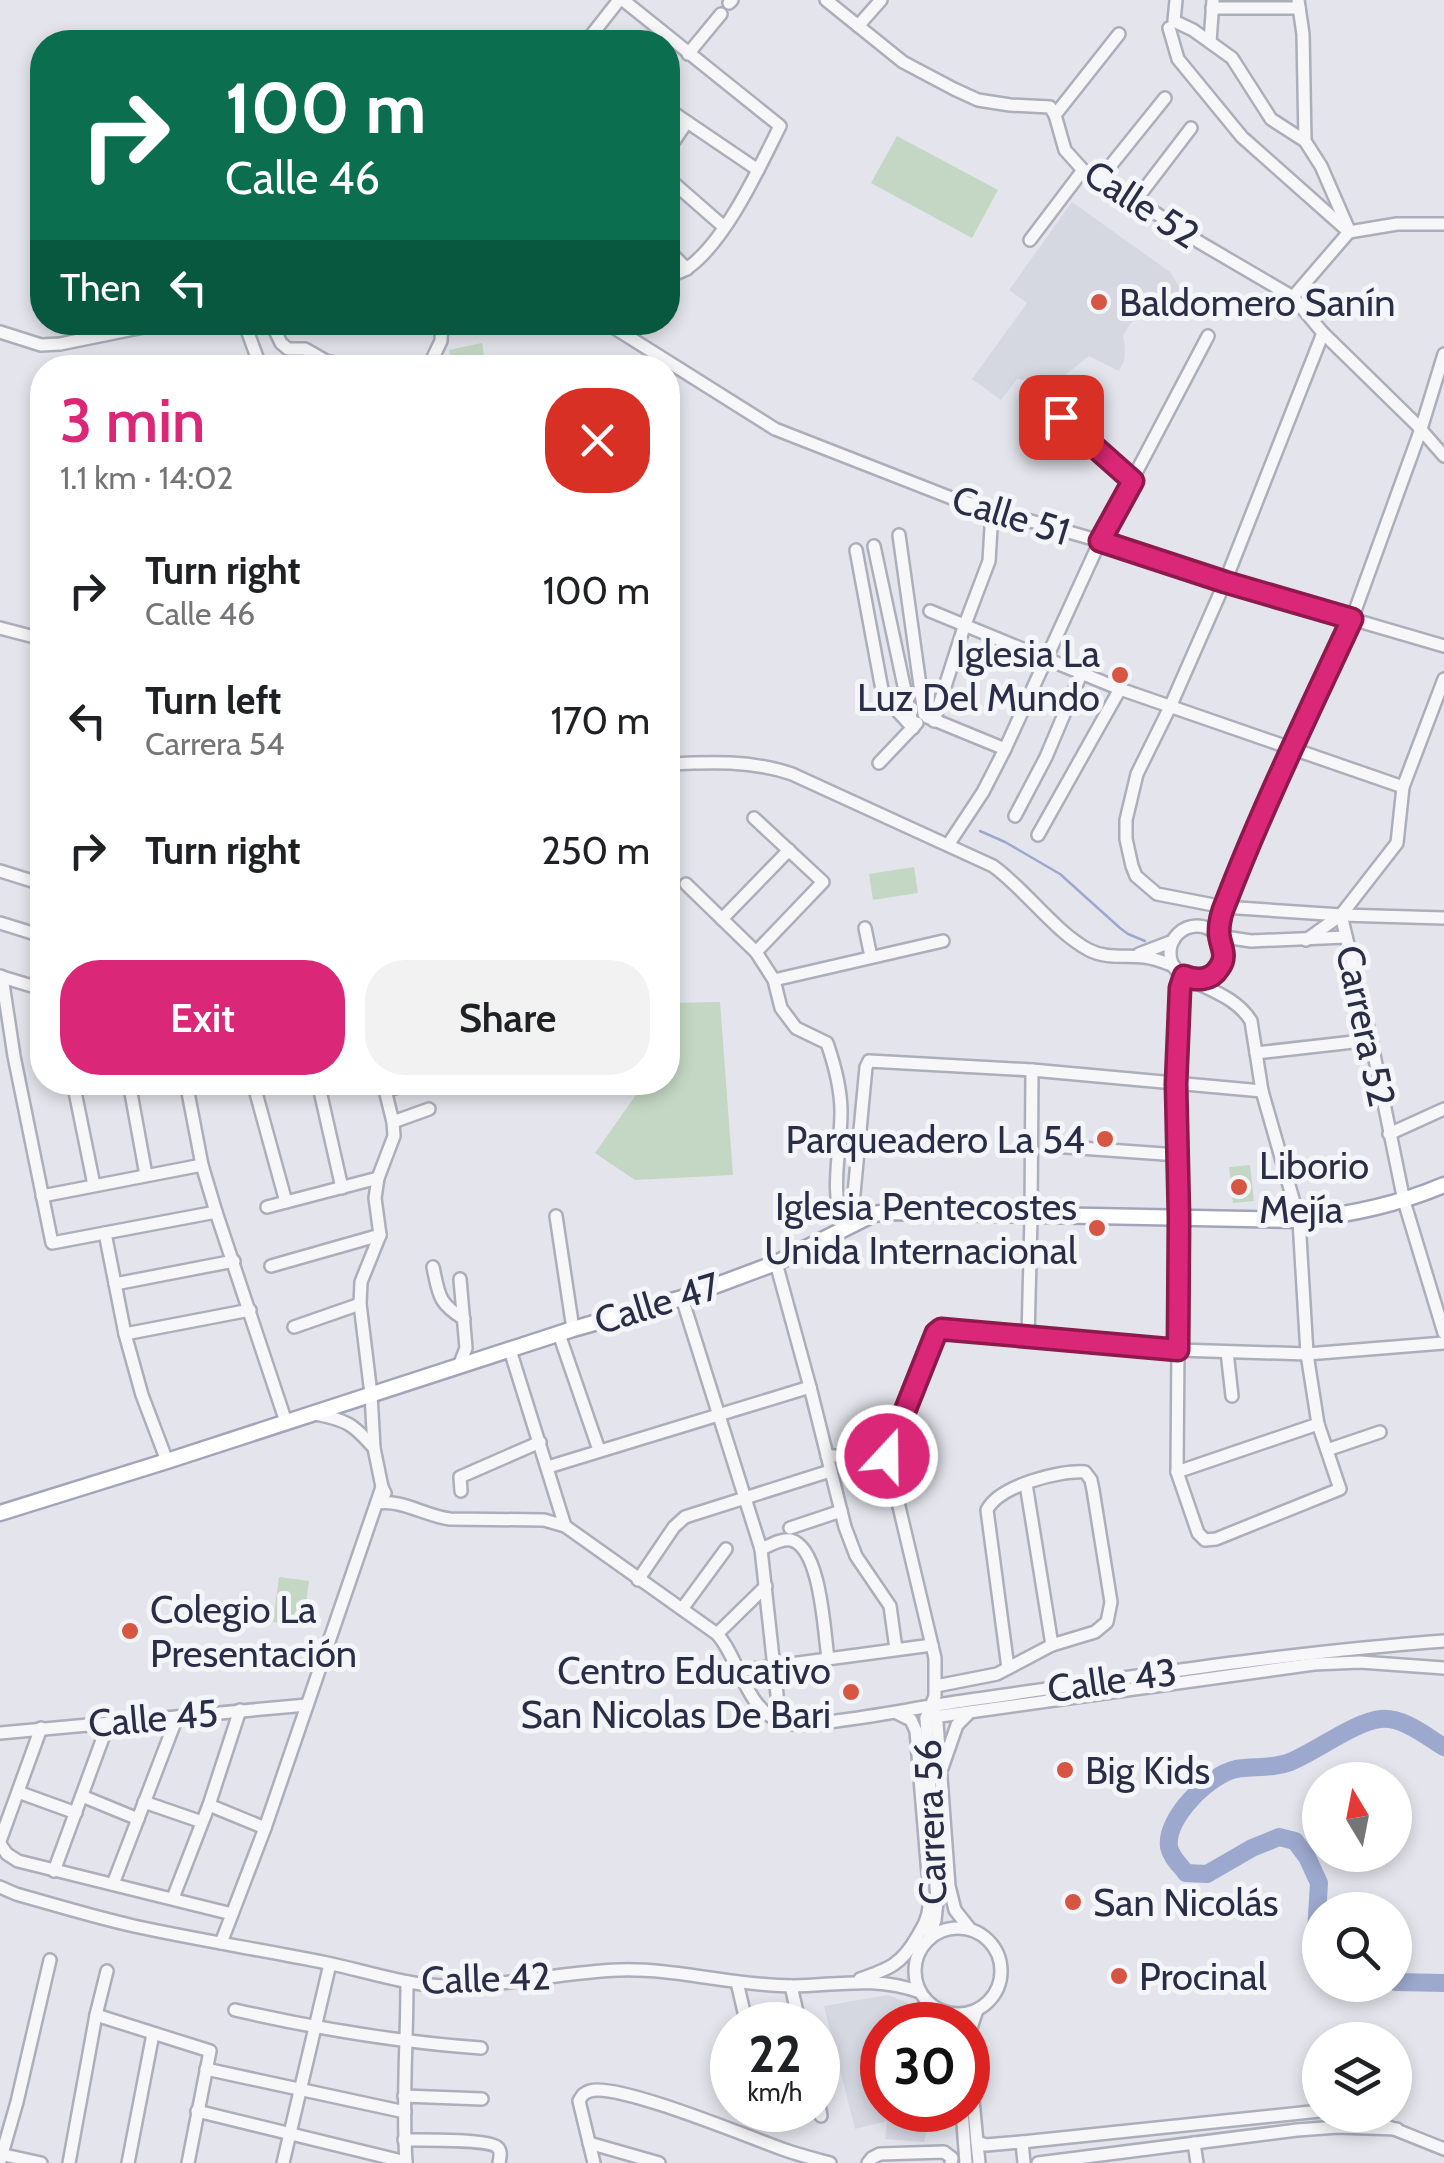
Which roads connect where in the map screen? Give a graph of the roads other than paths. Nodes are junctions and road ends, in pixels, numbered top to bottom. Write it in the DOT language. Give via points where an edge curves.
graph roads {
  1 [pos="621,0"];
  2 [pos="826,0"];
  3 [pos="881,0"];
  4 [pos="1176,0"];
  5 [pos="1213,4"];
  6 [pos="1299,4"];
  7 [pos="725,9"];
  8 [pos="1172,24"];
  9 [pos="858,26"];
  10 [pos="600,30"];
  11 [pos="658,30"];
  12 [pos="1119,34"];
  13 [pos="1210,42"];
  14 [pos="680,48"];
  15 [pos="688,54"];
  16 [pos="1165,98"];
  17 [pos="1055,115"];
  18 [pos="680,117"];
  19 [pos="687,122"];
  20 [pos="1191,128"];
  21 [pos="680,132"];
  22 [pos="1305,141"];
  23 [pos="758,170"];
  24 [pos="1083,170"];
  25 [pos="1099,180"];
  26 [pos="680,189"];
  27 [pos="1136,200"];
  28 [pos="1444,224"];
  29 [pos="724,228"];
  30 [pos="1350,232"];
  31 [pos="1030,240"];
  32 [pos="680,261"];
  33 [pos="688,269"];
  34 [pos="680,272"];
  35 [pos="1293,297"];
  36 [pos="0,332"];
  37 [pos="1324,333"];
  38 [pos="104,335"];
  39 [pos="277,335"];
  40 [pos="626,335"];
  41 [pos="1208,336"];
  42 [pos="1444,354"];
  43 [pos="316,355"];
  44 [pos="658,355"];
  45 [pos="680,369"];
  46 [pos="1036,396"];
  47 [pos="1421,429"];
  48 [pos="1444,456"];
  49 [pos="1133,481"];
  50 [pos="992,511"];
  51 [pos="899,535"];
  52 [pos="1100,541"];
  53 [pos="874,546"];
  54 [pos="856,550"];
  55 [pos="1225,582"];
  56 [pos="930,611"];
  57 [pos="1352,619"];
  58 [pos="964,627"];
  59 [pos="0,628"];
  60 [pos="30,636"];
  61 [pos="1444,646"];
  62 [pos="1047,660"];
  63 [pos="1082,674"];
  64 [pos="1444,680"];
  65 [pos="1120,689"];
  66 [pos="1170,707"];
  67 [pos="929,718"];
  68 [pos="912,728"];
  69 [pos="1005,750"];
  70 [pos="1291,750"];
  71 [pos="879,763"];
  72 [pos="680,764"];
  73 [pos="1403,788"];
  74 [pos="1016,816"];
  75 [pos="754,818"];
  76 [pos="1038,835"];
  77 [pos="948,844"];
  78 [pos="788,850"];
  79 [pos="0,872"];
  80 [pos="30,881"];
  81 [pos="686,884"];
  82 [pos="1224,907"];
  83 [pos="1341,915"];
  84 [pos="1444,918"];
  85 [pos="722,919"];
  86 [pos="0,922"];
  87 [pos="865,928"];
  88 [pos="30,932"];
  89 [pos="1213,932"];
  90 [pos="1346,937"];
  91 [pos="1305,940"];
  92 [pos="943,941"];
  93 [pos="1173,941"];
  94 [pos="1251,941"];
  95 [pos="756,952"];
  96 [pos="1224,954"];
  97 [pos="1130,956"];
  98 [pos="870,957"];
  99 [pos="1174,966"];
  100 [pos="1,976"];
  101 [pos="1186,977"];
  102 [pos="774,980"];
  103 [pos="30,985"];
  104 [pos="1370,1040"];
  105 [pos="1256,1053"];
  106 [pos="1032,1070"];
  107 [pos="1176,1084"];
  108 [pos="1262,1091"];
  109 [pos="76,1095"];
  110 [pos="131,1095"];
  111 [pos="189,1095"];
  112 [pos="257,1095"];
  113 [pos="321,1095"];
  114 [pos="386,1095"];
  115 [pos="429,1109"];
  116 [pos="1444,1109"];
  117 [pos="393,1122"];
  118 [pos="1389,1134"];
  119 [pos="1052,1146"];
  120 [pos="1178,1155"];
  121 [pos="202,1165"];
  122 [pos="146,1175"];
  123 [pos="378,1178"];
  124 [pos="94,1185"];
  125 [pos="1444,1185"];
  126 [pos="342,1188"];
  127 [pos="42,1196"];
  128 [pos="1404,1201"];
  129 [pos="286,1202"];
  130 [pos="267,1207"];
  131 [pos="216,1212"];
  132 [pos="556,1216"];
  133 [pos="1031,1216"];
  134 [pos="1179,1218"];
  135 [pos="846,1220"];
  136 [pos="1299,1220"];
  137 [pos="105,1233"];
  138 [pos="380,1235"];
  139 [pos="234,1261"];
  140 [pos="776,1263"];
  141 [pos="271,1266"];
  142 [pos="433,1267"];
  143 [pos="460,1279"];
  144 [pos="115,1284"];
  145 [pos="682,1298"];
  146 [pos="360,1304"];
  147 [pos="250,1310"];
  148 [pos="464,1318"];
  149 [pos="294,1326"];
  150 [pos="566,1332"];
  151 [pos="1444,1333"];
  152 [pos="124,1334"];
  153 [pos="1028,1338"];
  154 [pos="1444,1344"];
  155 [pos="510,1350"];
  156 [pos="1178,1350"];
  157 [pos="1227,1352"];
  158 [pos="1307,1354"];
  159 [pos="466,1359"];
  160 [pos="810,1387"];
  161 [pos="370,1394"];
  162 [pos="1232,1396"];
  163 [pos="313,1414"];
  164 [pos="718,1414"];
  165 [pos="286,1422"];
  166 [pos="1318,1424"];
  167 [pos="1380,1432"];
  168 [pos="540,1442"];
  169 [pos="374,1448"];
  170 [pos="599,1450"];
  171 [pos="1327,1450"];
  172 [pos="827,1456"];
  173 [pos="887,1456"];
  174 [pos="167,1462"];
  175 [pos="548,1468"];
  176 [pos="830,1471"];
  177 [pos="1178,1472"];
  178 [pos="1026,1484"];
  179 [pos="461,1490"];
  180 [pos="746,1497"];
  181 [pos="384,1502"];
  182 [pos="841,1511"];
  183 [pos="0,1513"];
  184 [pos="565,1526"];
  185 [pos="787,1534"];
  186 [pos="726,1549"];
  187 [pos="761,1549"];
  188 [pos="638,1580"];
  189 [pos="766,1586"];
  190 [pos="682,1609"];
  191 [pos="717,1634"];
  192 [pos="1444,1643"];
  193 [pos="932,1645"];
  194 [pos="1052,1645"];
  195 [pos="896,1648"];
  196 [pos="828,1658"];
  197 [pos="775,1664"];
  198 [pos="1418,1666"];
  199 [pos="1008,1668"];
  200 [pos="1444,1668"];
  201 [pos="738,1671"];
  202 [pos="936,1686"];
  203 [pos="307,1705"];
  204 [pos="240,1710"];
  205 [pos="974,1711"];
  206 [pos="894,1712"];
  207 [pos="932,1714"];
  208 [pos="178,1718"];
  209 [pos="780,1722"];
  210 [pos="108,1724"];
  211 [pos="41,1728"];
  212 [pos="0,1733"];
  213 [pos="940,1777"];
  214 [pos="0,1795"];
  215 [pos="17,1796"];
  216 [pos="82,1796"];
  217 [pos="144,1802"];
  218 [pos="209,1805"];
  219 [pos="76,1813"];
  220 [pos="138,1819"];
  221 [pos="202,1822"];
  222 [pos="265,1828"];
  223 [pos="0,1842"];
  224 [pos="54,1871"];
  225 [pos="113,1884"];
  226 [pos="0,1887"];
  227 [pos="173,1898"];
  228 [pos="232,1914"];
  229 [pos="970,1929"];
  230 [pos="929,1939"];
  231 [pos="221,1943"];
  232 [pos="50,1960"];
  233 [pos="330,1964"];
  234 [pos="107,1971"];
  235 [pos="407,1982"];
  236 [pos="738,1982"];
  237 [pos="852,1982"];
  238 [pos="792,1986"];
  239 [pos="920,1992"];
  240 [pos="742,2002"];
  241 [pos="795,2002"];
  242 [pos="929,2002"];
  243 [pos="987,2002"];
  244 [pos="235,2010"];
  245 [pos="96,2015"];
  246 [pos="315,2028"];
  247 [pos="154,2034"];
  248 [pos="407,2043"];
  249 [pos="481,2048"];
  250 [pos="206,2069"];
  251 [pos="300,2090"];
  252 [pos="404,2096"];
  253 [pos="482,2099"];
  254 [pos="197,2112"];
  255 [pos="404,2112"];
  256 [pos="1302,2113"];
  257 [pos="1302,2131"];
  258 [pos="290,2132"];
  259 [pos="964,2132"];
  260 [pos="976,2132"];
  261 [pos="1404,2132"];
  262 [pos="404,2140"];
  263 [pos="977,2142"];
  264 [pos="1022,2142"];
  265 [pos="589,2143"];
  266 [pos="1194,2143"];
  267 [pos="1440,2147"];
  268 [pos="1,2156"];
  269 [pos="41,2163"];
  270 [pos="69,2163"];
  271 [pos="128,2163"];
  272 [pos="188,2163"];
  273 [pos="283,2163"];
  274 [pos="406,2163"];
  275 [pos="499,2163"];
  276 [pos="594,2163"];
  277 [pos="659,2163"];
  278 [pos="830,2163"];
  279 [pos="868,2163"];
  280 [pos="951,2163"];
  281 [pos="966,2163"];
  282 [pos="979,2163"];
  283 [pos="1024,2163"];
  284 [pos="1038,2163"];
  285 [pos="1196,2163"];
  1 -- 10 [label="street"];
  1 -- 11 [label="street"];
  2 -- 9 [label="street"];
  3 -- 9 [label="street"];
  4 -- 8 [label="street"];
  5 -- 6 [label="street"];
  5 -- 13 [label="street"];
  6 -- 22 [label="street"];
  7 -- 15 [label="street"];
  8 -- 13 [label="street"];
  8 -- 30 [label="street" via="1178,59 1242,137"];
  9 -- 17 [label="street" via="902,62 954,90 978,100 1050,107"];
  12 -- 17 [label="street"];
  13 -- 22 [label="street" via="1232,58 1271,120"];
  14 -- 15 [label="street"];
  15 -- 23 [label="street" via="780,126"];
  16 -- 25 [label="street"];
  17 -- 24 [label="street, Calle 52" via="1065,150"];
  18 -- 19 [label="street"];
  19 -- 21 [label="street"];
  19 -- 23 [label="street"];
  20 -- 27 [label="street"];
  22 -- 30 [label="street"];
  23 -- 29 [label="street"];
  24 -- 25 [label="street, Calle 52"];
  24 -- 31 [label="street"];
  25 -- 27 [label="street, Calle 52"];
  26 -- 29 [label="street"];
  27 -- 35 [label="street, Calle 52"];
  28 -- 30 [label="street"];
  29 -- 33 [label="street"];
  30 -- 35 [label="street"];
  32 -- 33 [label="street"];
  33 -- 34 [label="street"];
  35 -- 37 [label="street, Calle 52"];
  36 -- 38 [label="street" via="41,345"];
  37 -- 47 [label="street, Calle 52"];
  37 -- 55 [label="street"];
  39 -- 43 [label="street" via="288,349"];
  40 -- 44 [label="street, Calle 51"];
  41 -- 49 [label="street"];
  42 -- 47 [label="street"];
  45 -- 50 [label="street, Calle 51" via="776,429"];
  46 -- 49 [label="street"];
  47 -- 48 [label="street, Calle 52"];
  47 -- 57 [label="street"];
  49 -- 52 [label="street"];
  50 -- 52 [label="street, Calle 51"];
  50 -- 58 [label="street" via="988,561"];
  51 -- 67 [label="street"];
  52 -- 55 [label="street, Calle 51"];
  52 -- 62 [label="street"];
  53 -- 68 [label="street"];
  54 -- 68 [label="street" via="883,695"];
  55 -- 57 [label="street, Calle 51"];
  55 -- 66 [label="street"];
  56 -- 58 [label="street"];
  57 -- 61 [label="street, Calle 51"];
  57 -- 70 [label="street"];
  58 -- 62 [label="street"];
  58 -- 67 [label="street"];
  59 -- 60 [label="street"];
  62 -- 63 [label="street"];
  62 -- 69 [label="street"];
  63 -- 65 [label="street"];
  63 -- 74 [label="street"];
  64 -- 73 [label="street, Carrera 52"];
  65 -- 66 [label="street"];
  65 -- 76 [label="street"];
  66 -- 70 [label="street"];
  66 -- 82 [label="street" via="1130,796 1126,839 1132,866 1157,894"];
  67 -- 68 [label="street"];
  67 -- 69 [label="street"];
  68 -- 71 [label="street"];
  69 -- 77 [label="street"];
  70 -- 73 [label="street"];
  70 -- 82 [label="street"];
  72 -- 77 [label="street" via="734,762 778,770"];
  73 -- 83 [label="street, Carrera 52" via="1397,843"];
  75 -- 78 [label="street"];
  77 -- 97 [label="street" via="1001,872 1090,951"];
  78 -- 85 [label="street"];
  78 -- 95 [label="street" via="823,882"];
  79 -- 80 [label="street"];
  81 -- 85 [label="street"];
  82 -- 83 [label="street"];
  82 -- 89 [label="street"];
  83 -- 84 [label="street"];
  83 -- 90 [label="street, Carrera 52"];
  83 -- 91 [label="street"];
  85 -- 95 [label="street"];
  86 -- 88 [label="street"];
  87 -- 98 [label="street"];
  89 -- 93 [label="street" via="1194,926"];
  89 -- 94 [label="street"];
  89 -- 96 [label="street"];
  90 -- 91 [label="street"];
  90 -- 104 [label="street, Carrera 52"];
  91 -- 94 [label="street"];
  92 -- 98 [label="street"];
  93 -- 97 [label="street"];
  93 -- 99 [label="street"];
  94 -- 96 [label="street"];
  95 -- 102 [label="street"];
  96 -- 101 [label="street" via="1214,974"];
  97 -- 99 [label="street"];
  98 -- 102 [label="street"];
  99 -- 101 [label="street"];
  100 -- 103 [label="street"];
  100 -- 127 [label="street"];
  101 -- 105 [label="street" via="1246,1012"];
  101 -- 107 [label="street" via="1179,996"];
  102 -- 135 [label="street" via="781,1008 796,1028 827,1043 839,1080 835,1192"];
  104 -- 105 [label="street"];
  104 -- 118 [label="street, Carrera 52"];
  105 -- 108 [label="street"];
  106 -- 107 [label="street"];
  106 -- 133 [label="street"];
  106 -- 135 [label="street" via="869,1061"];
  107 -- 108 [label="street"];
  107 -- 120 [label="street"];
  108 -- 136 [label="street"];
  109 -- 124 [label="street"];
  110 -- 122 [label="street"];
  111 -- 121 [label="street"];
  112 -- 129 [label="street"];
  113 -- 126 [label="street"];
  114 -- 117 [label="street"];
  115 -- 117 [label="street"];
  116 -- 118 [label="street"];
  117 -- 123 [label="street"];
  118 -- 128 [label="street, Carrera 52"];
  119 -- 120 [label="street"];
  120 -- 134 [label="street"];
  121 -- 122 [label="street"];
  121 -- 131 [label="street"];
  122 -- 124 [label="street"];
  123 -- 126 [label="street"];
  123 -- 138 [label="street"];
  124 -- 127 [label="street"];
  125 -- 128 [label="main road, Calle 47"];
  126 -- 129 [label="street"];
  127 -- 137 [label="street" via="52,1242"];
  128 -- 136 [label="main road, Calle 47"];
  128 -- 151 [label="street, Carrera 52"];
  129 -- 130 [label="street"];
  131 -- 137 [label="street"];
  131 -- 139 [label="street"];
  132 -- 150 [label="street"];
  133 -- 134 [label="main road, Calle 47"];
  133 -- 135 [label="main road, Calle 47" via="888,1212"];
  133 -- 153 [label="street"];
  134 -- 136 [label="main road, Calle 47"];
  134 -- 156 [label="street"];
  135 -- 140 [label="main road, Calle 47"];
  136 -- 158 [label="street"];
  137 -- 144 [label="street"];
  138 -- 141 [label="street"];
  138 -- 146 [label="street"];
  139 -- 144 [label="street"];
  139 -- 147 [label="street"];
  140 -- 145 [label="main road, Calle 47"];
  140 -- 160 [label="street"];
  142 -- 148 [label="street" via="444,1306"];
  143 -- 148 [label="street"];
  144 -- 152 [label="street"];
  145 -- 150 [label="main road, Calle 47"];
  145 -- 164 [label="street"];
  146 -- 149 [label="street"];
  146 -- 161 [label="street"];
  147 -- 152 [label="street"];
  147 -- 165 [label="street"];
  148 -- 159 [label="street"];
  150 -- 155 [label="main road, Calle 47"];
  150 -- 170 [label="street"];
  152 -- 174 [label="street"];
  153 -- 156 [label="street"];
  153 -- 173 [label="street" via="936,1333"];
  154 -- 158 [label="street"];
  155 -- 159 [label="main road, Calle 47"];
  155 -- 168 [label="street"];
  156 -- 157 [label="street"];
  156 -- 177 [label="street"];
  157 -- 158 [label="street"];
  157 -- 162 [label="street"];
  158 -- 166 [label="street"];
  159 -- 161 [label="main road, Calle 47"];
  160 -- 164 [label="street"];
  160 -- 172 [label="street"];
  161 -- 163 [label="main road, Calle 47"];
  161 -- 169 [label="street"];
  163 -- 165 [label="main road, Calle 47"];
  163 -- 169 [label="street" via="339,1418"];
  164 -- 170 [label="street"];
  164 -- 180 [label="street"];
  165 -- 174 [label="main road, Calle 47"];
  166 -- 171 [label="street"];
  166 -- 177 [label="street"];
  167 -- 171 [label="street"];
  168 -- 175 [label="street"];
  168 -- 179 [label="street" via="460,1478"];
  169 -- 181 [label="street"];
  170 -- 175 [label="street"];
  171 -- 177 [label="street" via="1340,1488 1216,1539 1198,1533"];
  172 -- 173 [label="street"];
  172 -- 176 [label="street"];
  173 -- 193 [label="street, Carrera 56"];
  174 -- 183 [label="main road, Calle 47"];
  175 -- 184 [label="street"];
  176 -- 180 [label="street"];
  176 -- 182 [label="street"];
  178 -- 194 [label="street"];
  178 -- 194 [label="street" via="1085,1472 1093,1490 1110,1602 1107,1622"];
  178 -- 199 [label="street" via="995,1498 987,1510"];
  180 -- 187 [label="street"];
  180 -- 188 [label="street" via="685,1516"];
  181 -- 184 [label="street" via="438,1517"];
  181 -- 203 [label="street"];
  182 -- 185 [label="street"];
  182 -- 195 [label="street" via="856,1556 890,1606"];
  184 -- 188 [label="street"];
  185 -- 187 [label="street"];
  185 -- 196 [label="street" via="811,1560"];
  186 -- 190 [label="street"];
  187 -- 189 [label="street"];
  188 -- 190 [label="street"];
  189 -- 191 [label="street"];
  189 -- 197 [label="street"];
  190 -- 191 [label="street"];
  191 -- 201 [label="street"];
  192 -- 198 [label="street" via="1411,1649"];
  192 -- 207 [label="street, Calle 43" via="1358,1647"];
  193 -- 195 [label="street"];
  193 -- 202 [label="street, Carrera 56"];
  194 -- 199 [label="street"];
  195 -- 196 [label="street"];
  196 -- 197 [label="street"];
  197 -- 201 [label="street"];
  197 -- 209 [label="street"];
  198 -- 200 [label="street, Calle 43"];
  198 -- 205 [label="street, Calle 43" via="1314,1664"];
  199 -- 202 [label="street"];
  201 -- 209 [label="street" via="747,1690"];
  202 -- 207 [label="street, Carrera 56"];
  203 -- 204 [label="street, Calle 45"];
  203 -- 222 [label="street"];
  204 -- 208 [label="street, Calle 45"];
  204 -- 218 [label="street"];
  205 -- 207 [label="street, Calle 43"];
  205 -- 213 [label="street" via="956,1726"];
  206 -- 207 [label="street, Calle 43"];
  206 -- 209 [label="street, Calle 43"];
  206 -- 237 [label="street" via="912,1720 916,1731 929,1911 897,1964"];
  207 -- 213 [label="street, Carrera 56"];
  207 -- 230 [label="street, Carrera 56" via="937,1902"];
  208 -- 210 [label="street, Calle 45"];
  208 -- 217 [label="street"];
  210 -- 211 [label="street, Calle 45"];
  210 -- 216 [label="street"];
  211 -- 212 [label="street, Calle 45"];
  211 -- 215 [label="street"];
  213 -- 229 [label="street, Carrera 56" via="951,1898"];
  214 -- 215 [label="street"];
  215 -- 219 [label="street"];
  215 -- 223 [label="street"];
  216 -- 219 [label="street"];
  216 -- 220 [label="street"];
  217 -- 220 [label="street"];
  217 -- 221 [label="street"];
  218 -- 221 [label="street"];
  218 -- 222 [label="street"];
  219 -- 224 [label="street"];
  220 -- 225 [label="street"];
  221 -- 227 [label="street"];
  222 -- 228 [label="street"];
  223 -- 224 [label="street" via="6,1854"];
  224 -- 225 [label="street"];
  225 -- 227 [label="street"];
  226 -- 231 [label="street, Calle 42" via="133,1926"];
  227 -- 228 [label="street"];
  228 -- 231 [label="street"];
  229 -- 230 [label="street" via="948,1929"];
  229 -- 243 [label="street" via="999,1958 999,1985"];
  230 -- 239 [label="street" via="914,1966"];
  231 -- 233 [label="street, Calle 42"];
  232 -- 268 [label="street"];
  233 -- 235 [label="street, Calle 42"];
  233 -- 246 [label="street"];
  234 -- 245 [label="street"];
  235 -- 236 [label="street, Calle 42" via="518,1982 618,1970"];
  235 -- 248 [label="street"];
  236 -- 238 [label="street, Calle 42"];
  236 -- 240 [label="street"];
  237 -- 238 [label="street, Calle 42"];
  237 -- 239 [label="street, Calle 42"];
  238 -- 241 [label="street"];
  239 -- 242 [label="street"];
  244 -- 246 [label="street"];
  245 -- 247 [label="street"];
  245 -- 270 [label="street"];
  246 -- 248 [label="street"];
  246 -- 251 [label="street"];
  247 -- 250 [label="street" via="210,2051"];
  247 -- 271 [label="street"];
  248 -- 249 [label="street"];
  248 -- 252 [label="street"];
  250 -- 251 [label="street"];
  250 -- 254 [label="street"];
  251 -- 255 [label="street"];
  251 -- 258 [label="street"];
  252 -- 253 [label="street"];
  252 -- 255 [label="street"];
  254 -- 258 [label="street"];
  254 -- 272 [label="street"];
  255 -- 262 [label="street"];
  256 -- 264 [label="street"];
  257 -- 266 [label="street"];
  258 -- 273 [label="street"];
  258 -- 274 [label="street"];
  259 -- 281 [label="street"];
  260 -- 263 [label="street"];
  261 -- 267 [label="street"];
  262 -- 274 [label="street"];
  262 -- 275 [label="street" via="484,2142 497,2146"];
  263 -- 264 [label="street"];
  263 -- 282 [label="street"];
  264 -- 283 [label="street"];
  265 -- 276 [label="street"];
  265 -- 277 [label="street"];
  265 -- 278 [label="street" via="579,2101 591,2090 607,2091"];
  266 -- 284 [label="street"];
  266 -- 285 [label="street"];
  268 -- 269 [label="street"];
  279 -- 280 [label="street" via="880,2154 944,2152"];
}
